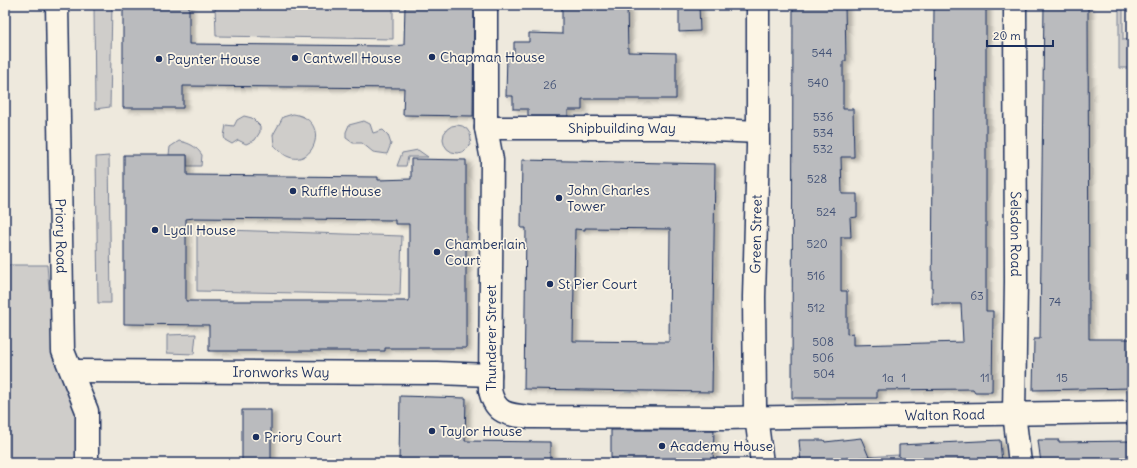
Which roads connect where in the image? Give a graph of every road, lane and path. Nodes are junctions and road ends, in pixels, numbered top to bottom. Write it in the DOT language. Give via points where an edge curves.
graph roads {
  1 [pos="57,5"];
  2 [pos="486,5"];
  3 [pos="758,5"];
  4 [pos="1015,5"];
  5 [pos="486,128"];
  6 [pos="758,132"];
  7 [pos="72,371"];
  8 [pos="490,375"];
  9 [pos="1132,412"];
  10 [pos="1014,413"];
  11 [pos="757,418"];
  12 [pos="87,463"];
  13 [pos="762,463"];
  14 [pos="1020,463"];
  1 -- 7 [label="street, Priory Road" via="64,351"];
  2 -- 5 [label="street, Thunderer Street"];
  3 -- 6 [label="street, Green Street"];
  4 -- 10 [label="street, Selsdon Road"];
  5 -- 6 [label="street, Shipbuilding Way" via="672,128"];
  5 -- 8 [label="street, Thunderer Street" via="492,160"];
  6 -- 11 [label="street, Green Street" via="754,297"];
  7 -- 8 [label="street, Ironworks Way"];
  7 -- 12 [label="street, Priory Road" via="87,411"];
  8 -- 11 [label="street, Thunderer Street" via="492,399 498,409 509,414 531,417"];
  9 -- 10 [label="street, Walton Road"];
  10 -- 11 [label="street, Walton Road"];
  10 -- 14 [label="street, Selsdon Road"];
  11 -- 13 [label="street, Green Street"];
}
